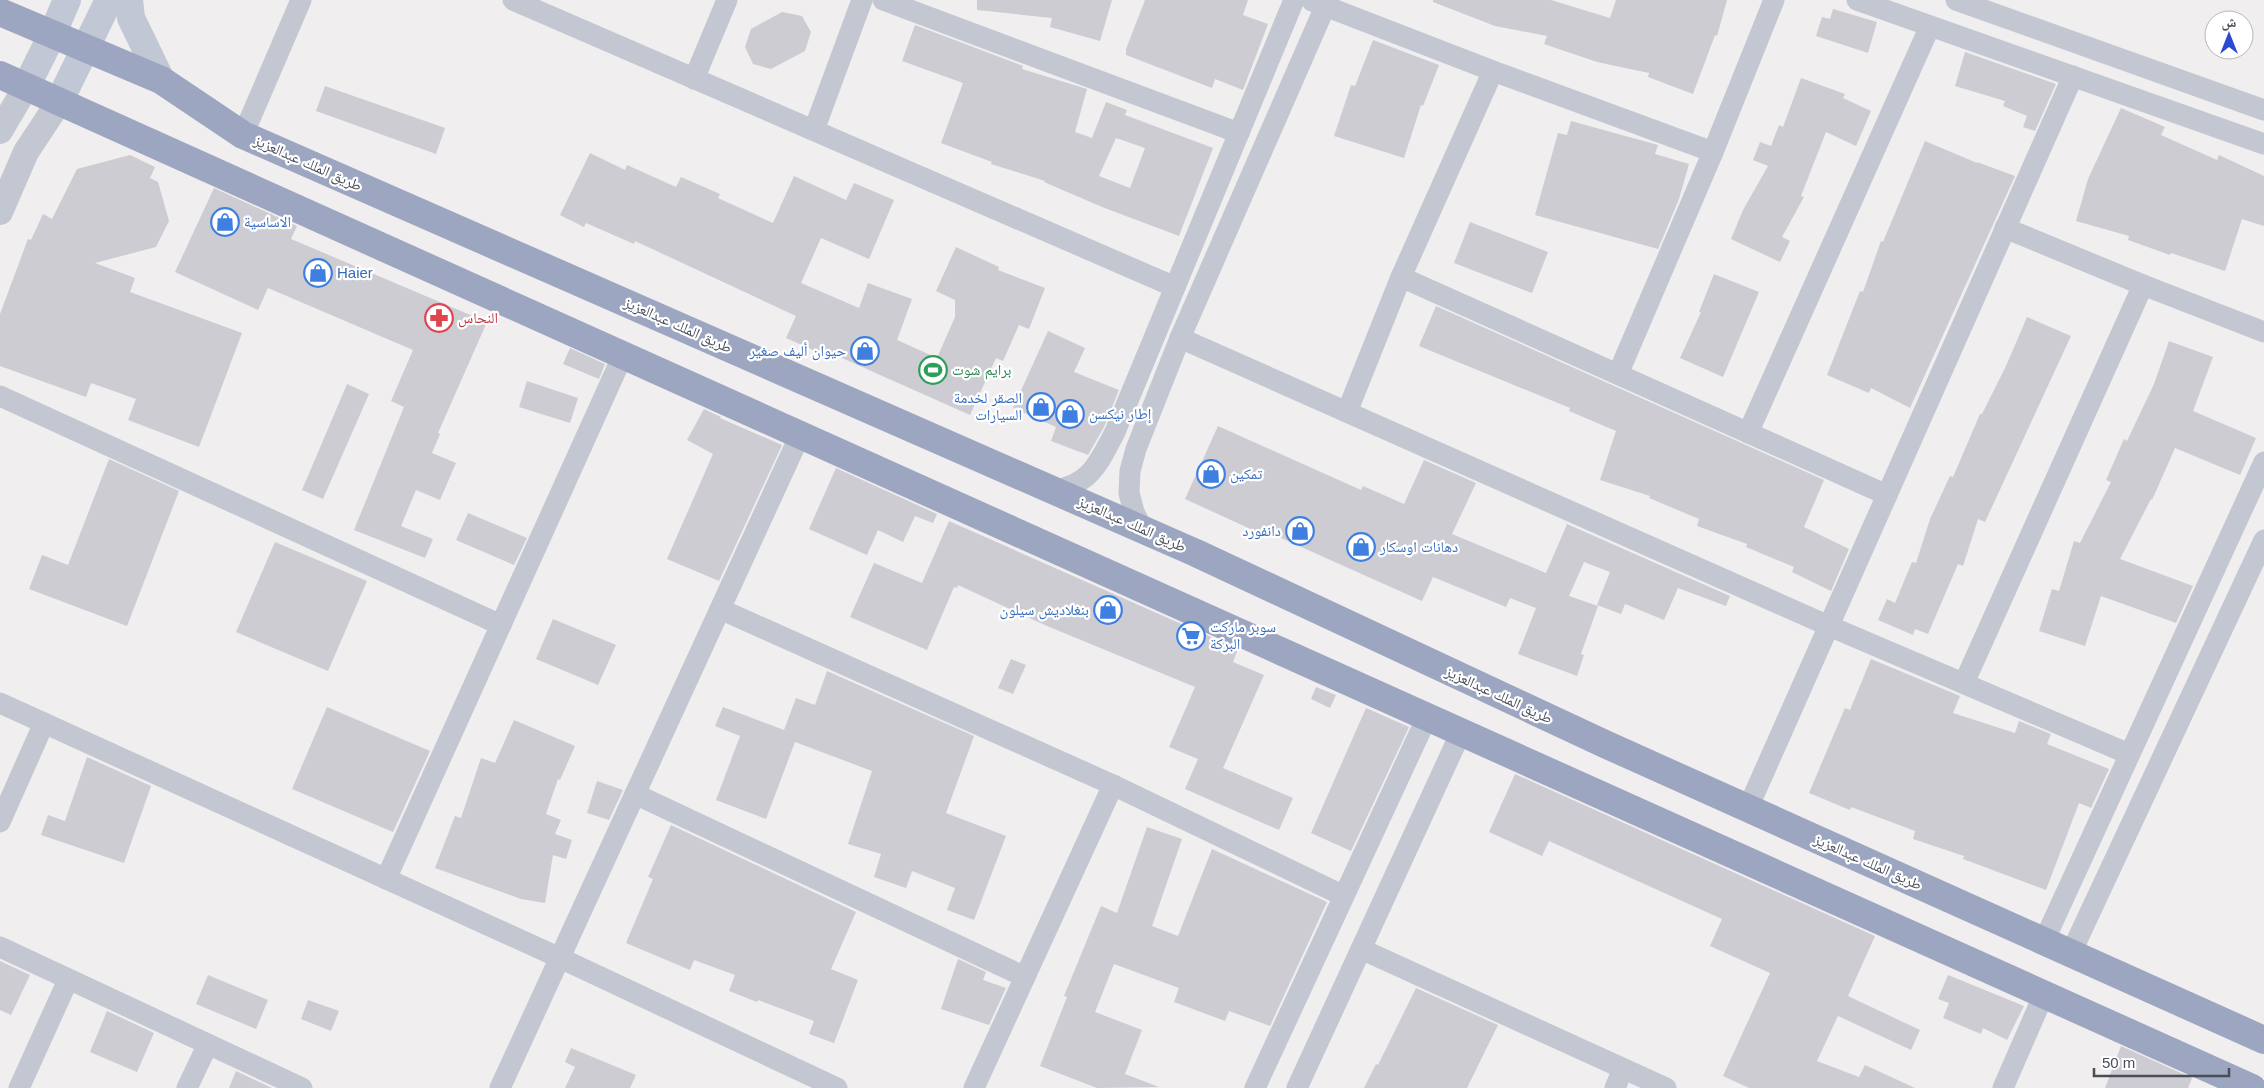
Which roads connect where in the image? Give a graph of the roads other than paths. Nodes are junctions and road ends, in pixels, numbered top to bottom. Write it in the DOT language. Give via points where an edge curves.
graph roads {
  1 [pos="67,0"];
  2 [pos="109,0"];
  3 [pos="129,0"];
  4 [pos="301,0"];
  5 [pos="513,0"];
  6 [pos="728,0"];
  7 [pos="862,0"];
  8 [pos="883,0"];
  9 [pos="1294,0"];
  10 [pos="1774,0"];
  11 [pos="1857,0"];
  12 [pos="1956,0"];
  13 [pos="1321,2"];
  14 [pos="0,12"];
  15 [pos="1930,26"];
  16 [pos="52,35"];
  17 [pos="85,49"];
  18 [pos="1493,71"];
  19 [pos="0,75"];
  20 [pos="2073,76"];
  21 [pos="694,79"];
  22 [pos="161,80"];
  23 [pos="26,87"];
  24 [pos="59,102"];
  25 [pos="2264,110"];
  26 [pos="103,121"];
  27 [pos="814,130"];
  28 [pos="0,131"];
  29 [pos="1238,133"];
  30 [pos="242,134"];
  31 [pos="2264,144"];
  32 [pos="26,152"];
  33 [pos="1713,152"];
  34 [pos="0,212"];
  35 [pos="2006,228"];
  36 [pos="1400,277"];
  37 [pos="2143,285"];
  38 [pos="1175,287"];
  39 [pos="2264,332"];
  40 [pos="1180,338"];
  41 [pos="623,355"];
  42 [pos="1618,374"];
  43 [pos="0,396"];
  44 [pos="1347,412"];
  45 [pos="1748,433"];
  46 [pos="800,435"];
  47 [pos="1107,448"];
  48 [pos="1133,460"];
  49 [pos="2264,462"];
  50 [pos="1055,490"];
  51 [pos="1887,495"];
  52 [pos="1143,530"];
  53 [pos="2264,540"];
  54 [pos="720,610"];
  55 [pos="501,625"];
  56 [pos="1829,626"];
  57 [pos="1964,683"];
  58 [pos="0,703"];
  59 [pos="1427,716"];
  60 [pos="44,723"];
  61 [pos="1462,732"];
  62 [pos="2129,754"];
  63 [pos="1113,785"];
  64 [pos="635,794"];
  65 [pos="1748,808"];
  66 [pos="0,822"];
  67 [pos="386,879"];
  68 [pos="1344,896"];
  69 [pos="2044,941"];
  70 [pos="0,948"];
  71 [pos="1361,949"];
  72 [pos="2071,953"];
  73 [pos="560,958"];
  74 [pos="1025,977"];
  75 [pos="68,980"];
  76 [pos="2044,994"];
  77 [pos="2264,1040"];
  78 [pos="207,1046"];
  79 [pos="1623,1069"];
  80 [pos="19,1088"];
  81 [pos="187,1088"];
  82 [pos="302,1088"];
  83 [pos="500,1088"];
  84 [pos="837,1088"];
  85 [pos="974,1088"];
  86 [pos="1255,1088"];
  87 [pos="1297,1088"];
  88 [pos="1615,1088"];
  89 [pos="1666,1088"];
  90 [pos="2003,1088"];
  91 [pos="2252,1088"];
  1 -- 16 [label="main road"];
  2 -- 17 [label="main road"];
  3 -- 22 [label="main road" via="131,18"];
  4 -- 30 [label="street"];
  5 -- 21 [label="street"];
  6 -- 21 [label="street"];
  7 -- 27 [label="street"];
  8 -- 29 [label="street"];
  9 -- 29 [label="street"];
  10 -- 33 [label="street"];
  11 -- 15 [label="street"];
  12 -- 25 [label="street"];
  13 -- 18 [label="street"];
  13 -- 40 [label="street"];
  14 -- 16 [label="highway, طريق الملك عبدالعزيز"];
  15 -- 20 [label="street"];
  15 -- 45 [label="street"];
  16 -- 17 [label="highway, طريق الملك عبدالعزيز"];
  16 -- 23 [label="main road"];
  17 -- 22 [label="highway, طريق الملك عبدالعزيز"];
  17 -- 24 [label="main road"];
  18 -- 33 [label="street"];
  18 -- 36 [label="street"];
  19 -- 23 [label="highway"];
  20 -- 31 [label="street"];
  20 -- 35 [label="street"];
  21 -- 27 [label="street"];
  22 -- 30 [label="highway, طريق الملك عبدالعزيز"];
  23 -- 24 [label="highway"];
  23 -- 28 [label="street"];
  24 -- 26 [label="highway"];
  24 -- 32 [label="street"];
  26 -- 32 [label="street" via="79,119 58,124"];
  26 -- 41 [label="highway"];
  27 -- 38 [label="street"];
  29 -- 38 [label="street"];
  30 -- 50 [label="highway, طريق الملك عبدالعزيز"];
  32 -- 34 [label="street"];
  33 -- 42 [label="street"];
  35 -- 37 [label="street"];
  35 -- 51 [label="street"];
  36 -- 42 [label="street"];
  36 -- 44 [label="street"];
  37 -- 39 [label="street"];
  37 -- 57 [label="street"];
  38 -- 47 [label="street"];
  40 -- 44 [label="street"];
  40 -- 48 [label="street"];
  41 -- 46 [label="highway"];
  41 -- 55 [label="street"];
  42 -- 45 [label="street"];
  43 -- 55 [label="street"];
  44 -- 56 [label="street"];
  45 -- 51 [label="street"];
  46 -- 54 [label="street"];
  46 -- 59 [label="highway"];
  47 -- 48 [label="street"];
  47 -- 50 [label="street" via="1089,477 1068,488"];
  48 -- 52 [label="street" via="1129,493"];
  49 -- 62 [label="street"];
  50 -- 52 [label="highway, طريق الملك عبدالعزيز"];
  51 -- 56 [label="street"];
  52 -- 65 [label="highway, طريق الملك عبدالعزيز"];
  53 -- 72 [label="street"];
  54 -- 63 [label="street"];
  54 -- 64 [label="street"];
  55 -- 67 [label="street"];
  56 -- 57 [label="street"];
  56 -- 65 [label="street"];
  57 -- 62 [label="street"];
  58 -- 60 [label="street"];
  59 -- 61 [label="highway"];
  59 -- 68 [label="street"];
  60 -- 66 [label="street"];
  60 -- 67 [label="street"];
  61 -- 71 [label="street"];
  61 -- 76 [label="highway"];
  62 -- 69 [label="street"];
  63 -- 68 [label="street"];
  63 -- 74 [label="street"];
  64 -- 73 [label="street"];
  64 -- 74 [label="street"];
  65 -- 69 [label="highway, طريق الملك عبدالعزيز"];
  67 -- 73 [label="street"];
  68 -- 86 [label="street"];
  69 -- 72 [label="highway, طريق الملك عبدالعزيز"];
  70 -- 75 [label="street"];
  71 -- 79 [label="street"];
  71 -- 87 [label="street"];
  72 -- 77 [label="highway, طريق الملك عبدالعزيز"];
  73 -- 83 [label="street"];
  73 -- 84 [label="street"];
  74 -- 85 [label="street"];
  75 -- 78 [label="street"];
  75 -- 80 [label="street"];
  76 -- 90 [label="street"];
  76 -- 91 [label="highway"];
  78 -- 81 [label="street"];
  78 -- 82 [label="street"];
  79 -- 88 [label="street"];
  79 -- 89 [label="street"];
}
